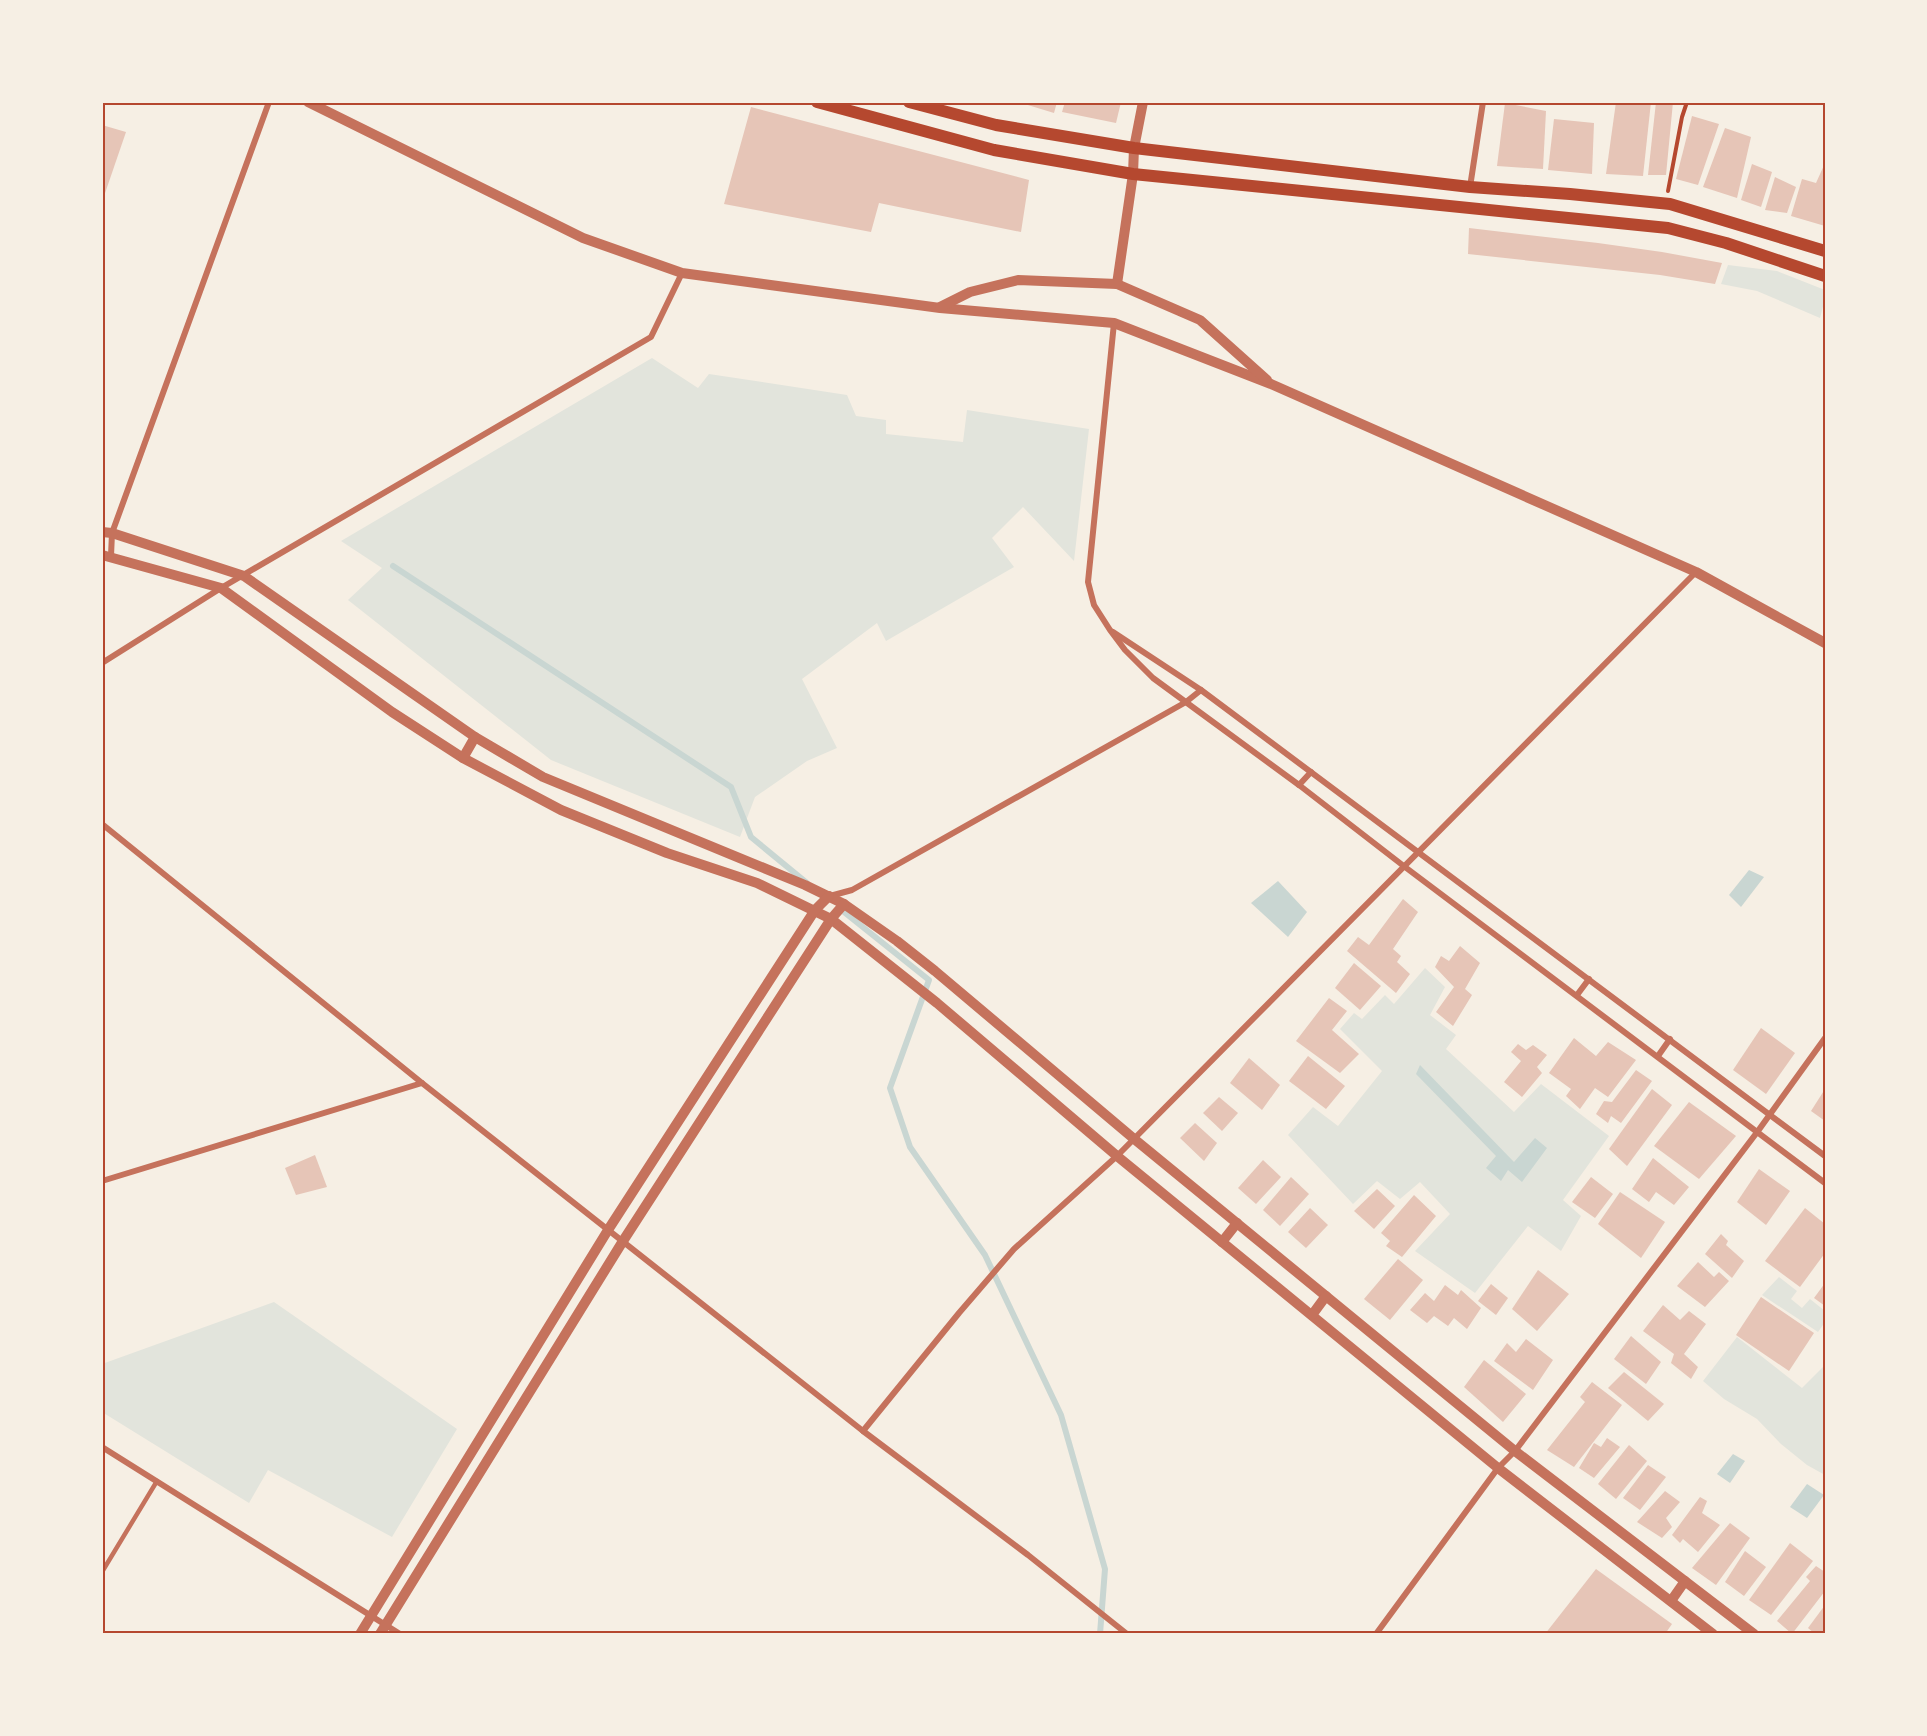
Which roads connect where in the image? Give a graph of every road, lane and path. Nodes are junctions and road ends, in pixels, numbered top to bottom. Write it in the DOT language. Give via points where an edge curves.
graph roads {
  1 [pos="270,102"];
  2 [pos="308,102"];
  3 [pos="817,102"];
  4 [pos="909,102"];
  5 [pos="1143,102"];
  6 [pos="1483,102"];
  7 [pos="1687,102"];
  8 [pos="1134,148"];
  9 [pos="1133,174"];
  10 [pos="1470,187"];
  11 [pos="1666,204"];
  12 [pos="1825,251"];
  13 [pos="682,273"];
  14 [pos="1825,276"];
  15 [pos="1117,284"];
  16 [pos="939,308"];
  17 [pos="1114,323"];
  18 [pos="1271,384"];
  19 [pos="107,533"];
  20 [pos="107,556"];
  21 [pos="1696,572"];
  22 [pos="244,576"];
  23 [pos="220,588"];
  24 [pos="1110,630"];
  25 [pos="1825,643"];
  26 [pos="102,663"];
  27 [pos="1201,690"];
  28 [pos="1186,702"];
  29 [pos="475,737"];
  30 [pos="463,758"];
  31 [pos="1311,772"];
  32 [pos="1299,785"];
  33 [pos="102,824"];
  34 [pos="1419,852"];
  35 [pos="1405,867"];
  36 [pos="852,890"];
  37 [pos="829,896"];
  38 [pos="844,904"];
  39 [pos="815,910"];
  40 [pos="831,919"];
  41 [pos="1589,980"];
  42 [pos="1577,995"];
  43 [pos="739,1028"];
  44 [pos="754,1038"];
  45 [pos="1825,1038"];
  46 [pos="1670,1039"];
  47 [pos="1658,1056"];
  48 [pos="422,1083"];
  49 [pos="691,1102"];
  50 [pos="707,1112"];
  51 [pos="1769,1113"];
  52 [pos="1758,1131"];
  53 [pos="1133,1138"];
  54 [pos="1116,1156"];
  55 [pos="1825,1156"];
  56 [pos="102,1181"];
  57 [pos="1825,1183"];
  58 [pos="1237,1223"];
  59 [pos="608,1230"];
  60 [pos="623,1241"];
  61 [pos="1222,1242"];
  62 [pos="1326,1296"];
  63 [pos="1312,1316"];
  64 [pos="862,1431"];
  65 [pos="482,1436"];
  66 [pos="496,1445"];
  67 [pos="102,1447"];
  68 [pos="1515,1451"];
  69 [pos="1498,1468"];
  70 [pos="157,1481"];
  71 [pos="434,1512"];
  72 [pos="449,1522"];
  73 [pos="102,1572"];
  74 [pos="1685,1581"];
  75 [pos="1671,1601"];
  76 [pos="371,1616"];
  77 [pos="382,1629"];
  78 [pos="360,1634"];
  79 [pos="400,1634"];
  80 [pos="1127,1634"];
  81 [pos="1376,1634"];
  82 [pos="1713,1634"];
  83 [pos="1754,1634"];
  1 -- 19 [label="street"];
  2 -- 13 [label="street" via="583,238"];
  3 -- 9 [label="main road" via="994,150"];
  4 -- 8 [label="main road" via="996,125"];
  5 -- 8 [label="street"];
  6 -- 10 [label="street"];
  7 -- 11 [label="path"];
  8 -- 9 [label="street"];
  8 -- 10 [label="main road"];
  9 -- 14 [label="main road" via="1668,228"];
  9 -- 15 [label="street"];
  10 -- 11 [label="main road"];
  11 -- 12 [label="main road"];
  13 -- 16 [label="street"];
  13 -- 22 [label="street" via="651,337"];
  15 -- 16 [label="street" via="1018,280 970,292"];
  15 -- 18 [label="street" via="1200,320"];
  16 -- 17 [label="street"];
  17 -- 18 [label="street"];
  17 -- 24 [label="street" via="1088,582 1094,605"];
  18 -- 21 [label="street"];
  19 -- 20 [label="street"];
  19 -- 22 [label="street"];
  20 -- 23 [label="street"];
  21 -- 25 [label="street"];
  21 -- 34 [label="street"];
  22 -- 23 [label="street"];
  22 -- 29 [label="street"];
  23 -- 26 [label="street"];
  23 -- 30 [label="street" via="392,712"];
  24 -- 27 [label="street"];
  24 -- 28 [label="street" via="1137,664"];
  27 -- 28 [label="street"];
  27 -- 31 [label="street"];
  28 -- 32 [label="street"];
  28 -- 36 [label="street"];
  29 -- 30 [label="street"];
  29 -- 37 [label="street" via="543,777"];
  30 -- 39 [label="street" via="561,810 667,853 758,883"];
  31 -- 32 [label="street"];
  31 -- 34 [label="street"];
  32 -- 35 [label="street"];
  33 -- 48 [label="street"];
  34 -- 35 [label="street"];
  34 -- 41 [label="street"];
  35 -- 42 [label="street"];
  35 -- 53 [label="street"];
  36 -- 37 [label="street"];
  36 -- 38 [label="street"];
  37 -- 38 [label="street"];
  37 -- 39 [label="street"];
  38 -- 40 [label="street"];
  38 -- 53 [label="street" via="935,971"];
  39 -- 40 [label="street"];
  39 -- 43 [label="street"];
  40 -- 44 [label="street"];
  40 -- 54 [label="street" via="937,1003"];
  41 -- 42 [label="street"];
  41 -- 46 [label="street"];
  42 -- 47 [label="street"];
  43 -- 44 [label="street"];
  43 -- 49 [label="street"];
  44 -- 50 [label="street"];
  45 -- 51 [label="street"];
  46 -- 47 [label="street"];
  46 -- 51 [label="street"];
  47 -- 52 [label="street"];
  48 -- 56 [label="street"];
  48 -- 59 [label="street"];
  49 -- 50 [label="street"];
  49 -- 59 [label="street"];
  50 -- 60 [label="street"];
  51 -- 52 [label="street"];
  51 -- 55 [label="street"];
  52 -- 57 [label="street"];
  52 -- 68 [label="street"];
  53 -- 54 [label="street"];
  53 -- 58 [label="street"];
  54 -- 61 [label="street"];
  54 -- 64 [label="street" via="1014,1249"];
  58 -- 61 [label="street"];
  58 -- 62 [label="street"];
  59 -- 60 [label="street"];
  59 -- 65 [label="street"];
  60 -- 64 [label="street"];
  60 -- 66 [label="street"];
  61 -- 63 [label="street"];
  62 -- 63 [label="street"];
  62 -- 68 [label="street"];
  63 -- 69 [label="street"];
  64 -- 80 [label="street" via="1029,1555"];
  65 -- 66 [label="street"];
  65 -- 71 [label="street"];
  66 -- 72 [label="street"];
  67 -- 70 [label="street"];
  68 -- 69 [label="street"];
  68 -- 74 [label="street"];
  69 -- 75 [label="street"];
  69 -- 81 [label="street"];
  70 -- 73 [label="lane"];
  70 -- 76 [label="street"];
  71 -- 72 [label="street"];
  71 -- 76 [label="street"];
  72 -- 77 [label="street"];
  74 -- 75 [label="street"];
  74 -- 83 [label="street"];
  75 -- 82 [label="street"];
  76 -- 77 [label="street"];
  76 -- 78 [label="street"];
  77 -- 79 [label="street"];
}
